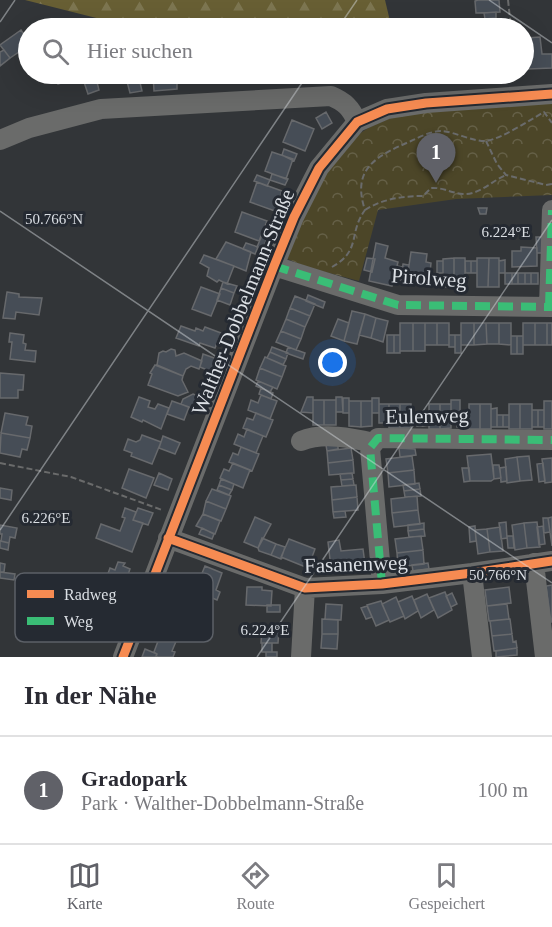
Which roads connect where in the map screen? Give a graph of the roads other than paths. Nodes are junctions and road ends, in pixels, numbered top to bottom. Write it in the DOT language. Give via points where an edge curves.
graph roads {
  1 [pos="552,94"];
  2 [pos="357,122"];
  3 [pos="0,140"];
  4 [pos="552,210"];
  5 [pos="274,266"];
  6 [pos="550,307"];
  7 [pos="552,440"];
  8 [pos="301,441"];
  9 [pos="374,443"];
  10 [pos="168,538"];
  11 [pos="543,562"];
  12 [pos="155,573"];
  13 [pos="472,573"];
  14 [pos="382,584"];
  15 [pos="305,588"];
  16 [pos="129,642"];
  17 [pos="123,657"];
  18 [pos="301,657"];
  19 [pos="482,657"];
  20 [pos="545,657"];
  1 -- 2 [label="street, Walther-Dobbelmann-Straße" via="387,109"];
  2 -- 3 [label="street" via="343,101 331,96 101,109"];
  2 -- 5 [label="street, Walther-Dobbelmann-Straße" via="319,168"];
  4 -- 6 [label="street, Pirolweg"];
  5 -- 6 [label="street, Pirolweg" via="398,305"];
  5 -- 10 [label="street, Walther-Dobbelmann-Straße"];
  7 -- 9 [label="street, Eulenweg" via="378,438"];
  8 -- 9 [label="street" via="347,437"];
  9 -- 14 [label="street, Eulenweg" via="370,448"];
  10 -- 12 [label="street, Walther-Dobbelmann-Straße"];
  10 -- 15 [label="street, Fasanenweg"];
  11 -- 13 [label="street, Fasanenweg"];
  11 -- 20 [label="street"];
  13 -- 14 [label="street, Fasanenweg"];
  13 -- 19 [label="street"];
  14 -- 15 [label="street, Fasanenweg"];
  15 -- 18 [label="street"];
  16 -- 17 [label="street, Walther-Dobbelmann-Straße"];
}
